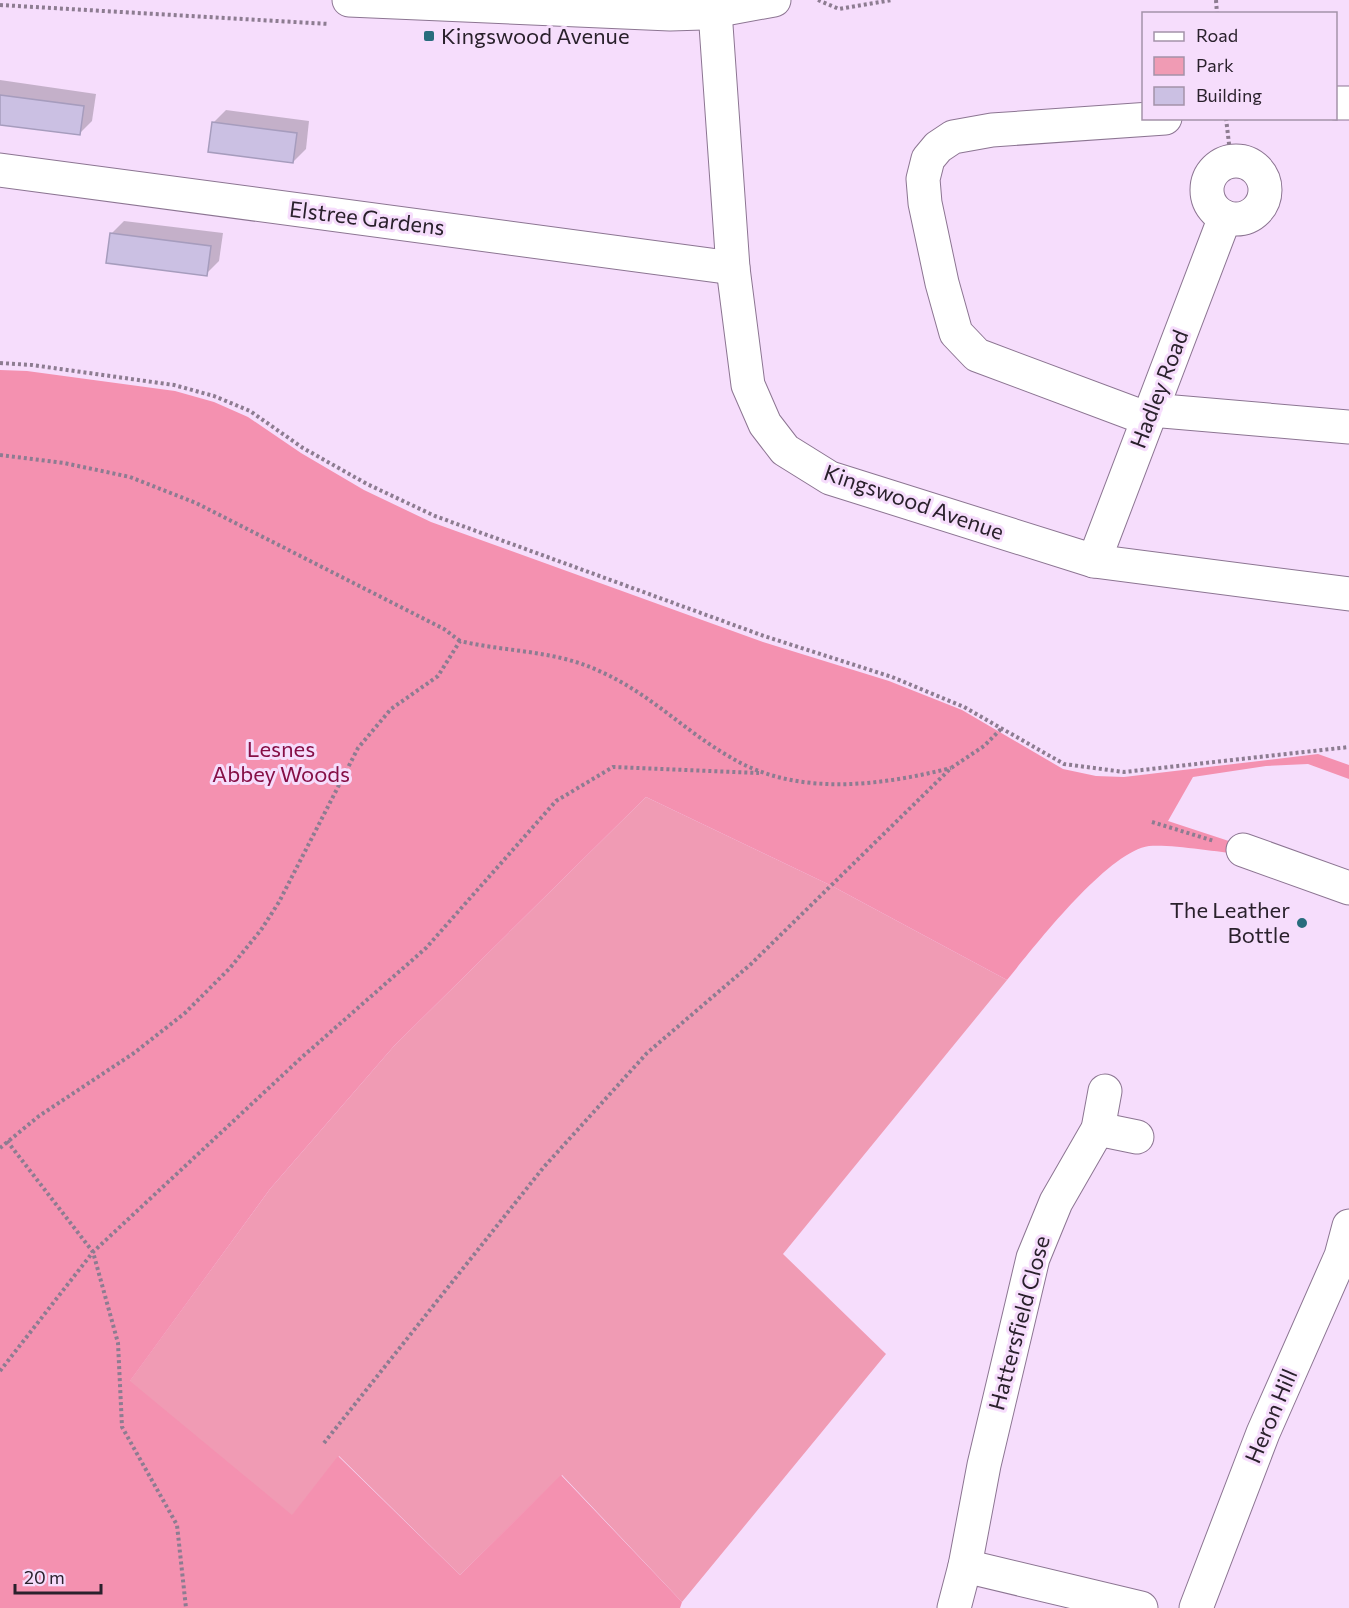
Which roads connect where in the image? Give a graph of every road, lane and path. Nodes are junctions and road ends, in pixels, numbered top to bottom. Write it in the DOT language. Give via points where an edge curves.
graph roads {
  1 [pos="774,0"];
  2 [pos="818,0"];
  3 [pos="892,0"];
  4 [pos="0,5"];
  5 [pos="536,5"];
  6 [pos="715,11"];
  7 [pos="341,12"];
  8 [pos="1142,120"];
  9 [pos="1226,120"];
  10 [pos="1231,161"];
  11 [pos="0,170"];
  12 [pos="1225,217"];
  13 [pos="733,268"];
  14 [pos="0,363"];
  15 [pos="1149,415"];
  16 [pos="1349,427"];
  17 [pos="0,455"];
  18 [pos="1094,561"];
  19 [pos="1349,594"];
  20 [pos="460,641"];
  21 [pos="1001,729"];
  22 [pos="1349,747"];
  23 [pos="951,768"];
  24 [pos="760,774"];
  25 [pos="1152,822"];
  26 [pos="1243,850"];
  27 [pos="1349,888"];
  28 [pos="1105,1091"];
  29 [pos="1098,1129"];
  30 [pos="1137,1137"];
  31 [pos="8,1141"];
  32 [pos="0,1148"];
  33 [pos="1349,1226"];
  34 [pos="93,1252"];
  35 [pos="0,1371"];
  36 [pos="324,1443"];
  37 [pos="965,1566"];
  38 [pos="186,1608"];
  39 [pos="954,1608"];
  40 [pos="1141,1608"];
  41 [pos="1196,1608"];
  1 -- 6 [label="street"];
  2 -- 3 [label="path" via="839,9"];
  4 -- 7 [label="path"];
  5 -- 6 [label="street" via="670,14"];
  5 -- 7 [label="street"];
  6 -- 13 [label="street, Kingswood Avenue"];
  8 -- 15 [label="street" via="992,130 953,137 928,159 923,179 942,283 956,333 966,346 977,355"];
  9 -- 10 [label="path"];
  10 -- 12 [label="street" via="1218,167 1207,186 1213,207"];
  10 -- 12 [label="street" via="1256,169 1262,176 1265,193 1250,215"];
  11 -- 13 [label="street, Elstree Gardens"];
  12 -- 15 [label="street, Hadley Road"];
  13 -- 18 [label="street, Kingswood Avenue" via="748,385 765,424 785,450 830,478"];
  14 -- 21 [label="path" via="174,385 214,396 250,411 303,448 367,484 435,516 764,636 892,677 964,707"];
  15 -- 16 [label="street"];
  15 -- 18 [label="street, Hadley Road"];
  17 -- 20 [label="path" via="130,477 185,499"];
  18 -- 19 [label="street, Kingswood Avenue"];
  20 -- 24 [label="path" via="554,655 597,670 648,696 728,757"];
  20 -- 31 [label="path" via="438,676 391,709 358,748 279,902 230,969 185,1013"];
  21 -- 22 [label="path" via="1064,764 1124,772"];
  21 -- 23 [label="path"];
  23 -- 24 [label="path" via="901,781 847,784"];
  23 -- 36 [label="path" via="751,964 647,1053 543,1168"];
  24 -- 34 [label="path" via="614,767 556,801 426,948 301,1058"];
  25 -- 26 [label="path"];
  26 -- 27 [label="street"];
  28 -- 29 [label="street, Hattersfield Close"];
  29 -- 30 [label="street"];
  29 -- 37 [label="street, Hattersfield Close" via="1056,1202 1033,1258 984,1464"];
  31 -- 32 [label="path"];
  31 -- 34 [label="path"];
  33 -- 41 [label="street, Heron Hill" via="1341,1256 1263,1433"];
  34 -- 35 [label="path"];
  34 -- 38 [label="path" via="118,1343 122,1427 177,1525"];
  37 -- 39 [label="street, Hattersfield Close"];
  37 -- 40 [label="street"];
}
